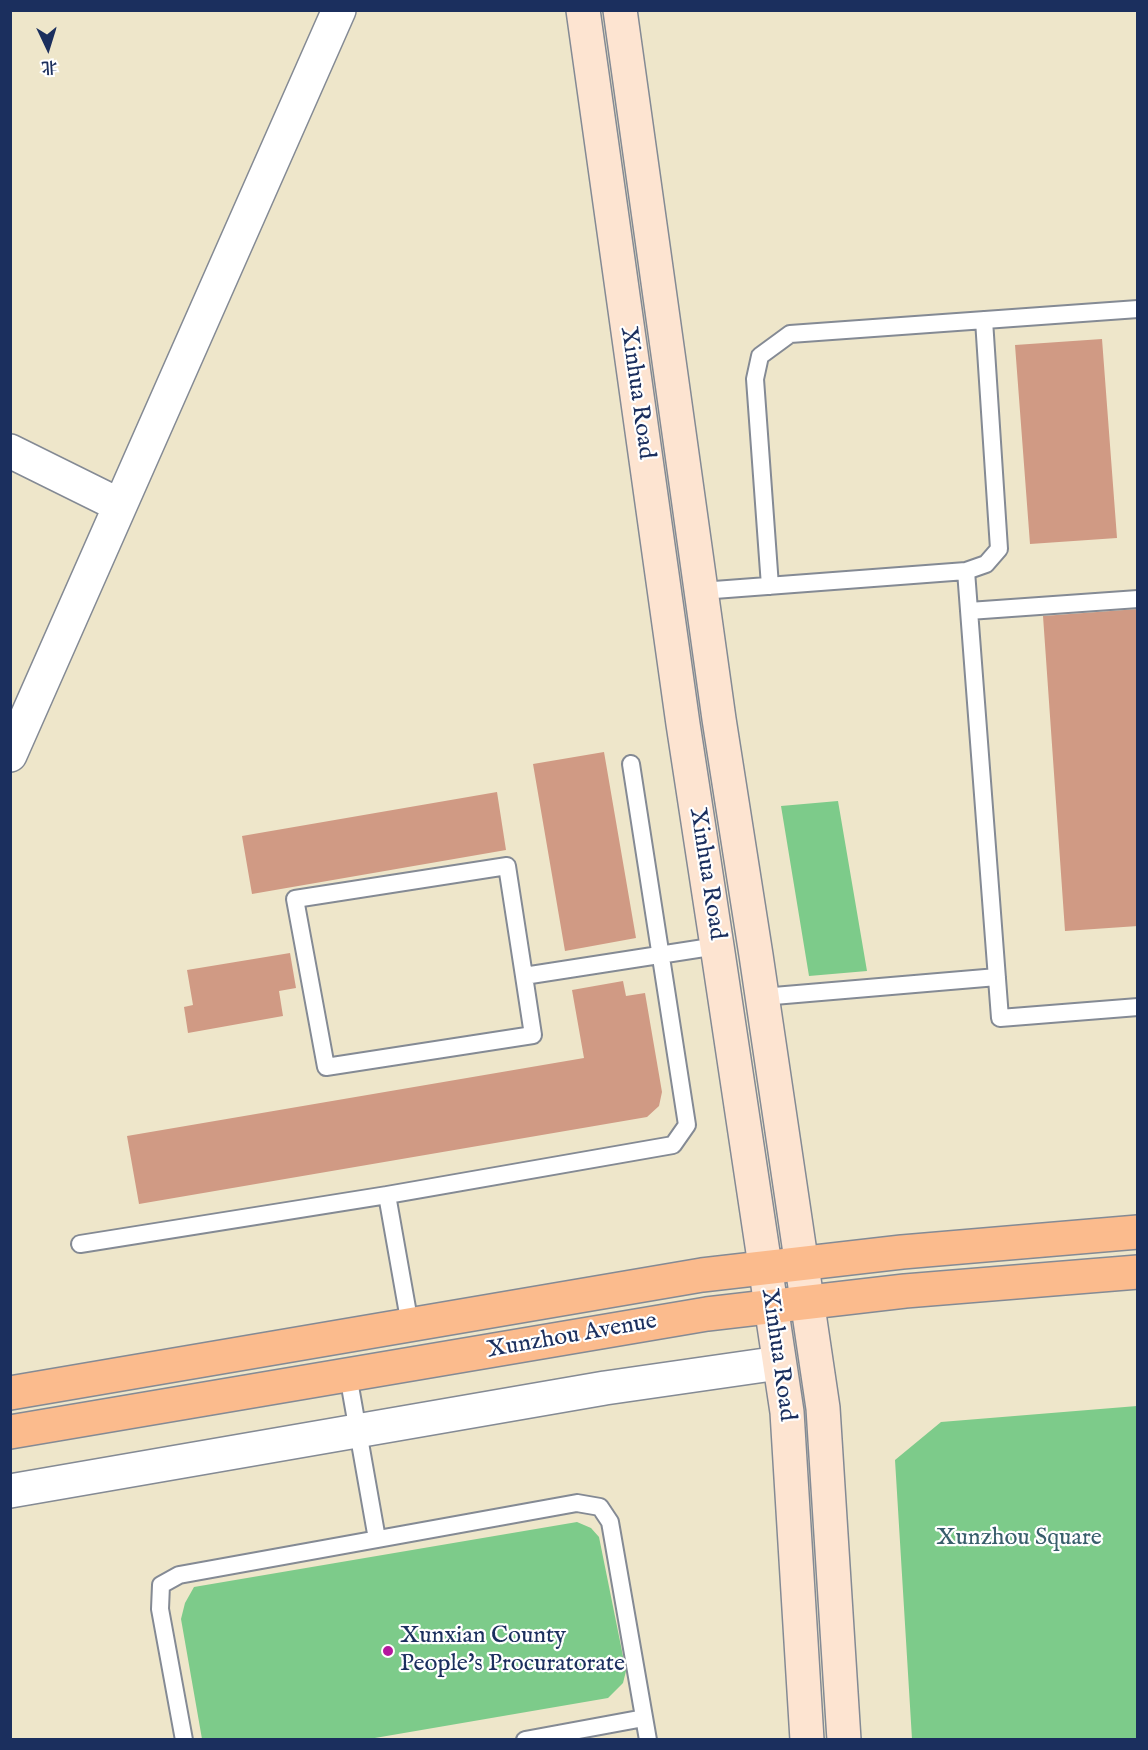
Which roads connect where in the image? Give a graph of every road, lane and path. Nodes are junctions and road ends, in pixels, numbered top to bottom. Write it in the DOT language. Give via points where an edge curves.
graph roads {
  1 [pos="339,10"];
  2 [pos="583,10"];
  3 [pos="621,10"];
  4 [pos="1137,309"];
  5 [pos="984,320"];
  6 [pos="10,451"];
  7 [pos="109,500"];
  8 [pos="966,572"];
  9 [pos="770,586"];
  10 [pos="701,591"];
  11 [pos="1137,598"];
  12 [pos="969,611"];
  13 [pos="10,755"];
  14 [pos="632,764"];
  15 [pos="717,946"];
  16 [pos="661,955"];
  17 [pos="524,976"];
  18 [pos="997,977"];
  19 [pos="762,997"];
  20 [pos="1137,1007"];
  21 [pos="387,1195"];
  22 [pos="1137,1233"];
  23 [pos="80,1244"];
  24 [pos="802,1263"];
  25 [pos="765,1268"];
  26 [pos="1137,1272"];
  27 [pos="808,1302"];
  28 [pos="771,1306"];
  29 [pos="410,1325"];
  30 [pos="780,1363"];
  31 [pos="348,1375"];
  32 [pos="10,1393"];
  33 [pos="10,1432"];
  34 [pos="10,1491"];
  35 [pos="378,1539"];
  36 [pos="644,1718"];
  37 [pos="184,1740"];
  38 [pos="525,1740"];
  39 [pos="648,1740"];
  40 [pos="807,1740"];
  41 [pos="844,1740"];
  1 -- 13 [label="street"];
  2 -- 15 [label="main road, Xinhua Road" via="682,724"];
  3 -- 10 [label="main road, Xinhua Road"];
  4 -- 5 [label="lane"];
  5 -- 8 [label="lane" via="999,549 986,564"];
  5 -- 9 [label="lane" via="790,334 760,356 755,379"];
  6 -- 7 [label="street"];
  8 -- 9 [label="lane"];
  8 -- 12 [label="lane"];
  9 -- 10 [label="lane"];
  10 -- 19 [label="main road, Xinhua Road"];
  11 -- 12 [label="lane"];
  12 -- 18 [label="lane"];
  14 -- 16 [label="lane"];
  15 -- 16 [label="lane"];
  15 -- 25 [label="main road, Xinhua Road"];
  16 -- 17 [label="lane"];
  16 -- 21 [label="lane" via="687,1125 673,1145"];
  17 -- 17 [label="lane" via="507,866 295,899 326,1067 533,1035"];
  18 -- 19 [label="lane"];
  18 -- 20 [label="lane" via="1000,1018"];
  19 -- 24 [label="main road, Xinhua Road"];
  21 -- 23 [label="lane"];
  21 -- 29 [label="lane"];
  22 -- 24 [label="main road, Xunzhou Avenue"];
  24 -- 25 [label="main road, Xunzhou Avenue"];
  24 -- 27 [label="main road, Xinhua Road"];
  25 -- 28 [label="main road, Xinhua Road"];
  25 -- 29 [label="main road, Xunzhou Avenue" via="702,1275"];
  26 -- 27 [label="main road, Xunzhou Avenue"];
  27 -- 28 [label="main road, Xunzhou Avenue"];
  27 -- 41 [label="main road, Xinhua Road" via="823,1408"];
  28 -- 30 [label="main road, Xinhua Road"];
  28 -- 31 [label="main road, Xunzhou Avenue"];
  29 -- 32 [label="main road, Xunzhou Avenue"];
  30 -- 34 [label="street" via="604,1388"];
  30 -- 40 [label="main road, Xinhua Road" via="787,1412"];
  31 -- 33 [label="main road, Xunzhou Avenue"];
  31 -- 35 [label="lane"];
  35 -- 36 [label="lane" via="577,1503 600,1507 610,1522"];
  35 -- 37 [label="lane" via="179,1575 161,1586 160,1609"];
  36 -- 38 [label="lane"];
  36 -- 39 [label="lane"];
}
